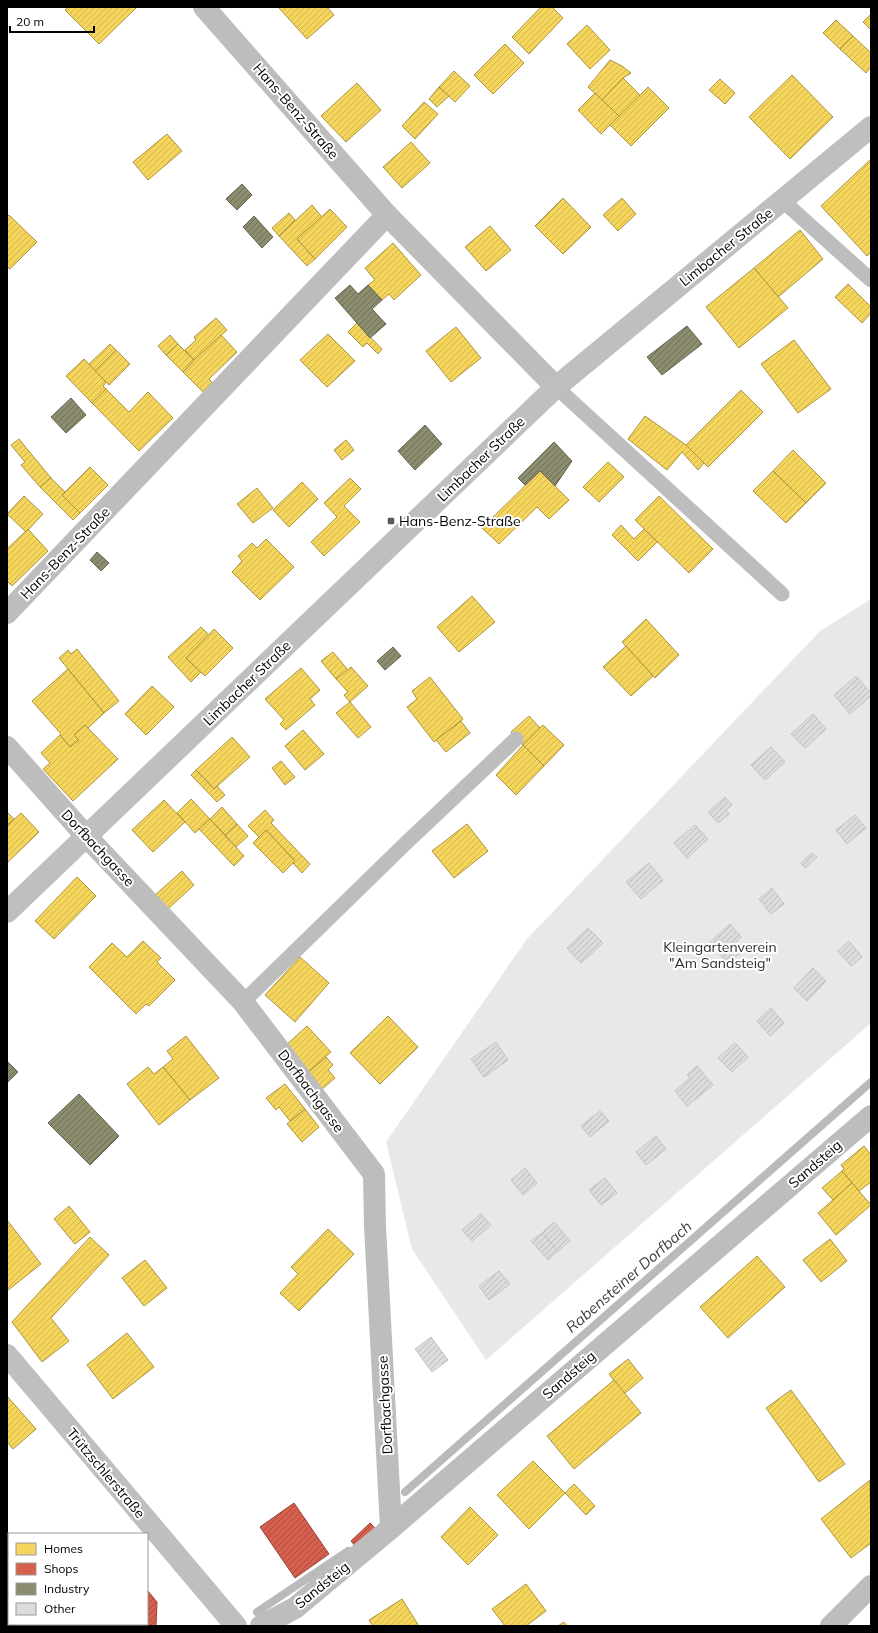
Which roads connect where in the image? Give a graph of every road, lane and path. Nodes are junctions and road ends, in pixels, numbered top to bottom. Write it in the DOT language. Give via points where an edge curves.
graph roads {
  1 [pos="204,7"];
  2 [pos="871,127"];
  3 [pos="783,201"];
  4 [pos="387,215"];
  5 [pos="871,280"];
  6 [pos="556,387"];
  7 [pos="782,594"];
  8 [pos="7,613"];
  9 [pos="516,739"];
  10 [pos="7,747"];
  11 [pos="86,836"];
  12 [pos="7,912"];
  13 [pos="243,1002"];
  14 [pos="871,1116"];
  15 [pos="7,1355"];
  16 [pos="391,1528"];
  17 [pos="871,1586"];
  18 [pos="236,1626"];
  19 [pos="261,1626"];
  20 [pos="831,1626"];
  1 -- 4 [label="street, Hans-Benz-Straße"];
  2 -- 3 [label="street, Limbacher Straße"];
  3 -- 5 [label="lane"];
  3 -- 6 [label="street, Limbacher Straße"];
  4 -- 6 [label="street, Hans-Benz-Straße"];
  4 -- 8 [label="street, Hans-Benz-Straße"];
  6 -- 7 [label="lane"];
  6 -- 11 [label="street, Limbacher Straße"];
  9 -- 13 [label="lane"];
  10 -- 11 [label="street, Dorfbachgasse"];
  11 -- 12 [label="street, Limbacher Straße"];
  11 -- 13 [label="street, Dorfbachgasse"];
  13 -- 16 [label="street, Dorfbachgasse" via="374,1174"];
  14 -- 16 [label="street, Sandsteig"];
  15 -- 18 [label="street, Trützschlerstraße"];
  16 -- 19 [label="street, Sandsteig" via="295,1608"];
  17 -- 20 [label="street"];
}
